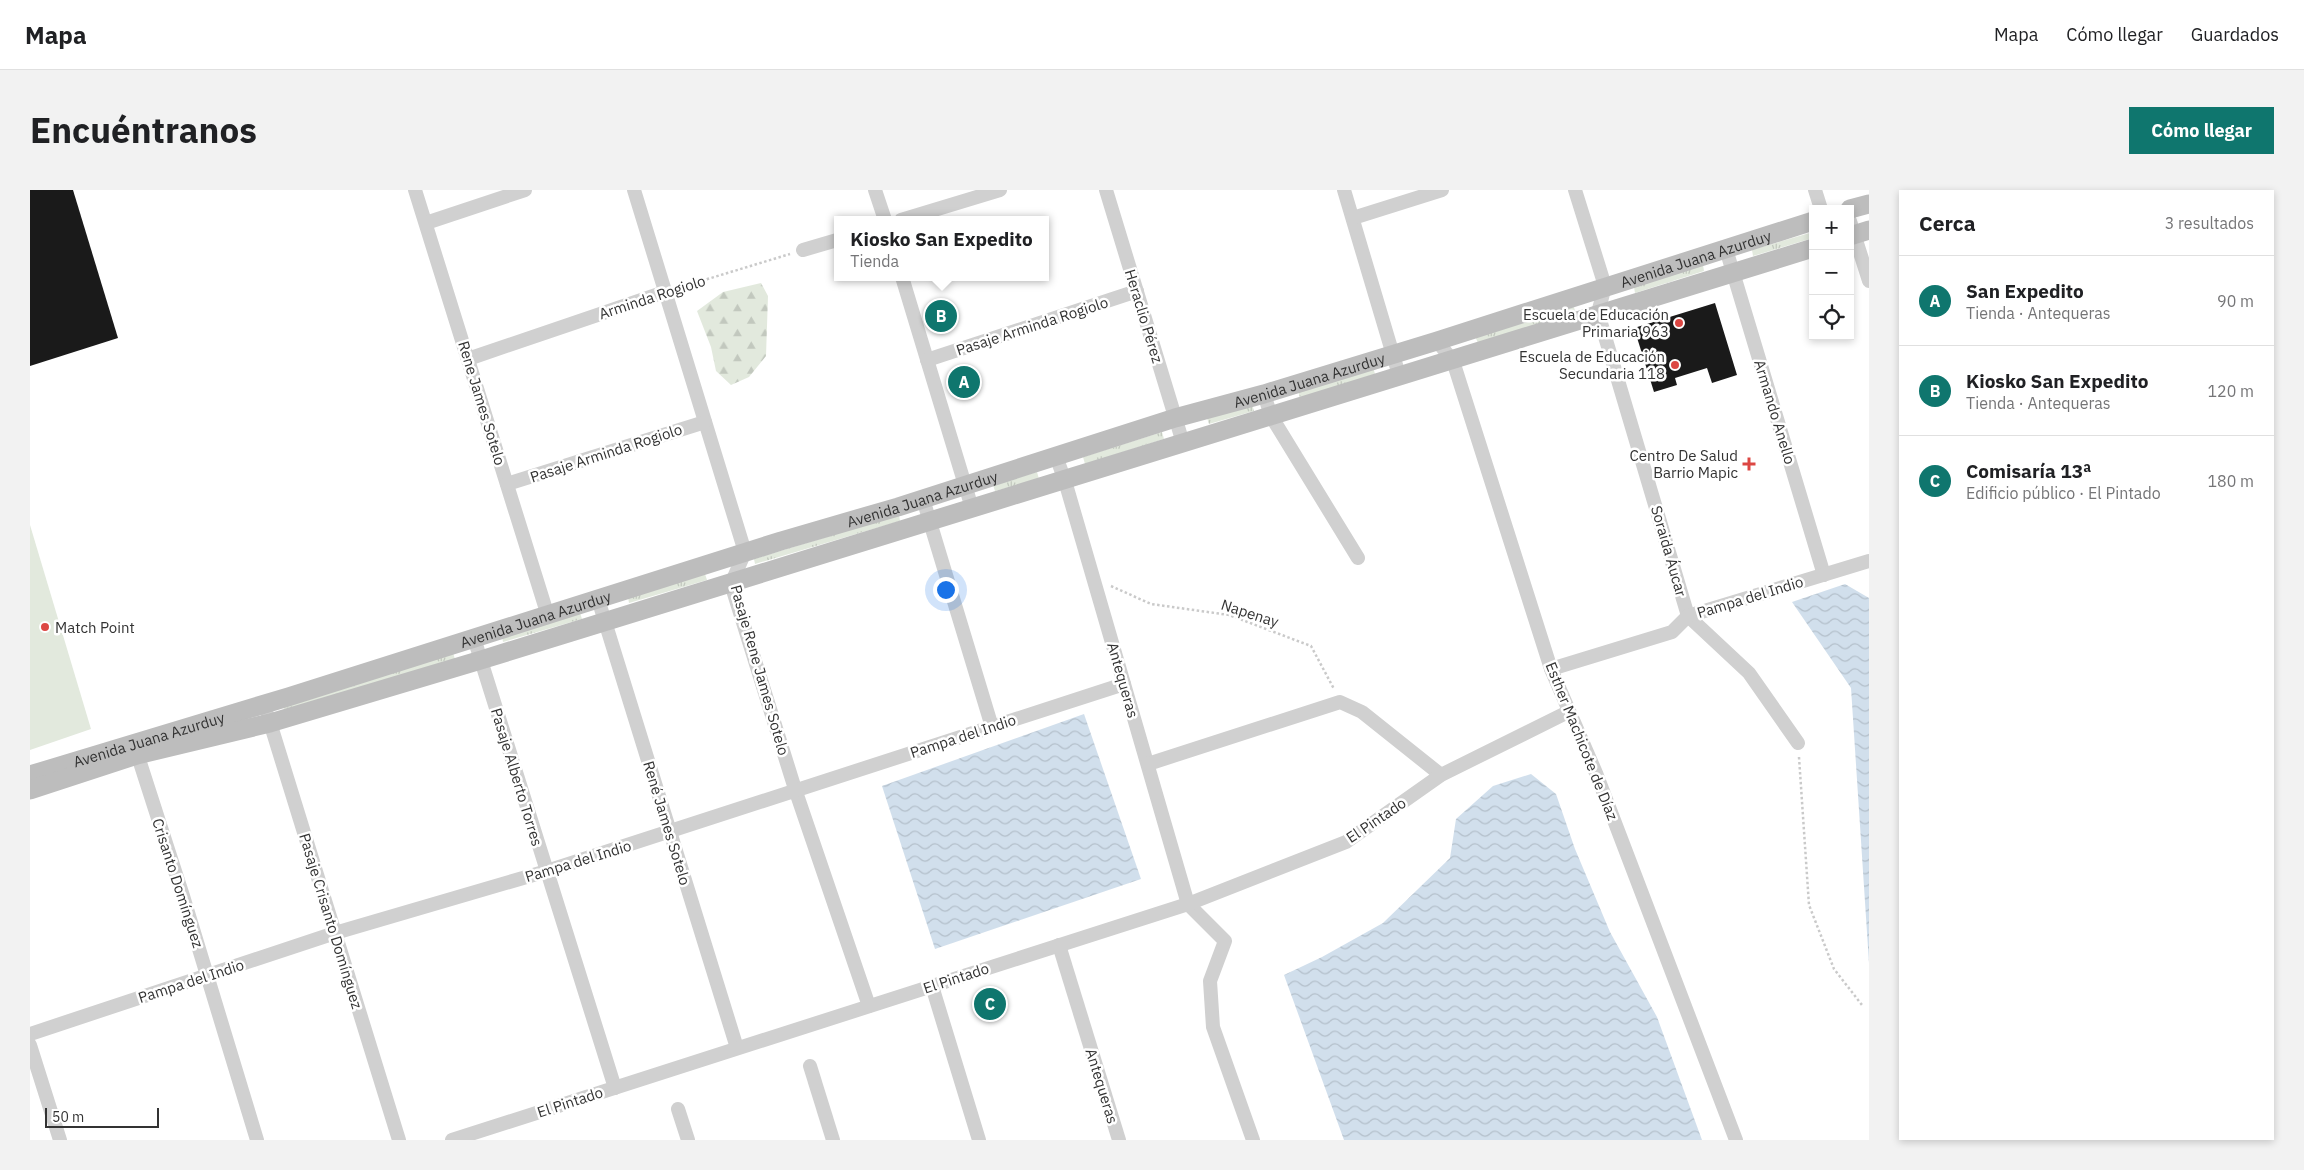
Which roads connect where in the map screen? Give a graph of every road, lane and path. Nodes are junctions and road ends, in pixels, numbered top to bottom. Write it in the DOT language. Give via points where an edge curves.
graph roads {
  1 [pos="416,190"];
  2 [pos="525,190"];
  3 [pos="634,190"];
  4 [pos="876,190"];
  5 [pos="1000,190"];
  6 [pos="1106,190"];
  7 [pos="1344,190"];
  8 [pos="1442,190"];
  9 [pos="1575,190"];
  10 [pos="1815,190"];
  11 [pos="1869,204"];
  12 [pos="1820,205"];
  13 [pos="1854,208"];
  14 [pos="884,216"];
  15 [pos="914,216"];
  16 [pos="1352,218"];
  17 [pos="1809,222"];
  18 [pos="426,223"];
  19 [pos="1856,231"];
  20 [pos="834,241"];
  21 [pos="1809,249"];
  22 [pos="803,250"];
  23 [pos="1726,250"];
  24 [pos="1733,274"];
  25 [pos="903,281"];
  26 [pos="1869,281"];
  27 [pos="1605,286"];
  28 [pos="1137,291"];
  29 [pos="665,292"];
  30 [pos="1598,313"];
  31 [pos="1437,341"];
  32 [pos="1391,354"];
  33 [pos="468,359"];
  34 [pos="927,360"];
  35 [pos="1453,360"];
  36 [pos="1400,376"];
  37 [pos="1264,394"];
  38 [pos="1271,416"];
  39 [pos="1175,418"];
  40 [pos="704,422"];
  41 [pos="1183,443"];
  42 [pos="1056,456"];
  43 [pos="1065,481"];
  44 [pos="507,484"];
  45 [pos="965,486"];
  46 [pos="923,499"];
  47 [pos="972,508"];
  48 [pos="929,521"];
  49 [pos="744,552"];
  50 [pos="1358,558"];
  51 [pos="1869,561"];
  52 [pos="1824,575"];
  53 [pos="1094,578"];
  54 [pos="731,584"];
  55 [pos="598,599"];
  56 [pos="548,616"];
  57 [pos="1688,616"];
  58 [pos="605,622"];
  59 [pos="474,638"];
  60 [pos="481,660"];
  61 [pos="1551,669"];
  62 [pos="1124,684"];
  63 [pos="264,702"];
  64 [pos="1340,702"];
  65 [pos="1568,712"];
  66 [pos="270,723"];
  67 [pos="992,727"];
  68 [pos="1798,743"];
  69 [pos="135,748"];
  70 [pos="1148,764"];
  71 [pos="30,775"];
  72 [pos="1441,775"];
  73 [pos="795,789"];
  74 [pos="30,790"];
  75 [pos="670,832"];
  76 [pos="547,871"];
  77 [pos="1188,904"];
  78 [pos="335,934"];
  79 [pos="1058,945"];
  80 [pos="208,977"];
  81 [pos="932,986"];
  82 [pos="1862,1005"];
  83 [pos="869,1006"];
  84 [pos="30,1034"];
  85 [pos="30,1045"];
  86 [pos="737,1048"];
  87 [pos="810,1066"];
  88 [pos="615,1088"];
  89 [pos="678,1109"];
  90 [pos="60,1140"];
  91 [pos="257,1140"];
  92 [pos="399,1140"];
  93 [pos="452,1140"];
  94 [pos="688,1140"];
  95 [pos="833,1140"];
  96 [pos="979,1140"];
  97 [pos="1119,1140"];
  98 [pos="1253,1140"];
  99 [pos="1736,1140"];
  1 -- 18 [label="street, Rene James Sotelo"];
  2 -- 18 [label="street"];
  3 -- 29 [label="street"];
  4 -- 14 [label="street"];
  5 -- 15 [label="street"];
  6 -- 28 [label="street, Heraclio Pérez"];
  7 -- 16 [label="street"];
  8 -- 16 [label="street"];
  9 -- 27 [label="street"];
  10 -- 12 [label="street"];
  11 -- 13 [label="main road"];
  16 -- 32 [label="street"];
  17 -- 23 [label="main road, Avenida Juana Azurduy"];
  18 -- 33 [label="street, Rene James Sotelo"];
  19 -- 26 [label="street"];
  20 -- 22 [label="street"];
  21 -- 24 [label="main road, Avenida Juana Azurduy"];
  22 -- 29 [label="path, Arminda Rogiolo"];
  23 -- 24 [label="street, Armando Anello"];
  23 -- 27 [label="main road, Avenida Juana Azurduy"];
  24 -- 30 [label="main road, Avenida Juana Azurduy"];
  24 -- 52 [label="street, Armando Anello"];
  25 -- 34 [label="street"];
  27 -- 30 [label="street"];
  27 -- 31 [label="main road, Avenida Juana Azurduy"];
  28 -- 34 [label="street, Pasaje Arminda Rogiolo"];
  28 -- 39 [label="street, Heraclio Pérez"];
  29 -- 33 [label="street, Arminda Rogiolo"];
  29 -- 40 [label="street"];
  30 -- 35 [label="main road, Avenida Juana Azurduy"];
  30 -- 57 [label="street, Soraida Áucar"];
  31 -- 32 [label="main road, Avenida Juana Azurduy"];
  31 -- 35 [label="street, Esther Machicote de Díaz"];
  32 -- 36 [label="street"];
  32 -- 37 [label="main road, Avenida Juana Azurduy"];
  33 -- 44 [label="street, Rene James Sotelo"];
  34 -- 45 [label="street"];
  35 -- 36 [label="main road, Avenida Juana Azurduy"];
  35 -- 61 [label="street, Esther Machicote de Díaz"];
  36 -- 38 [label="main road, Avenida Juana Azurduy"];
  37 -- 38 [label="street"];
  37 -- 39 [label="main road, Avenida Juana Azurduy"];
  38 -- 41 [label="main road, Avenida Juana Azurduy"];
  38 -- 50 [label="street"];
  39 -- 41 [label="street, Heraclio Pérez"];
  39 -- 42 [label="main road, Avenida Juana Azurduy"];
  40 -- 44 [label="street, Pasaje Arminda Rogiolo"];
  40 -- 49 [label="street"];
  41 -- 43 [label="main road, Avenida Juana Azurduy"];
  42 -- 43 [label="street, Antequeras"];
  42 -- 45 [label="main road, Avenida Juana Azurduy"];
  43 -- 47 [label="main road, Avenida Juana Azurduy"];
  43 -- 53 [label="street, Antequeras"];
  44 -- 56 [label="street, Rene James Sotelo"];
  45 -- 46 [label="main road, Avenida Juana Azurduy"];
  45 -- 47 [label="street"];
  46 -- 48 [label="street"];
  46 -- 49 [label="main road, Avenida Juana Azurduy"];
  47 -- 48 [label="main road, Avenida Juana Azurduy"];
  48 -- 54 [label="main road, Avenida Juana Azurduy"];
  48 -- 67 [label="street"];
  49 -- 54 [label="street, Pasaje Rene James Sotelo"];
  49 -- 55 [label="main road, Avenida Juana Azurduy"];
  51 -- 52 [label="street, Pampa del Indio"];
  52 -- 57 [label="street, Pampa del Indio"];
  53 -- 62 [label="street, Antequeras"];
  53 -- 64 [label="path, Napenay" via="1151,604 1229,615 1312,646"];
  54 -- 58 [label="main road, Avenida Juana Azurduy"];
  54 -- 73 [label="street, Pasaje Rene James Sotelo"];
  55 -- 56 [label="main road, Avenida Juana Azurduy"];
  55 -- 58 [label="street, René James Sotelo"];
  56 -- 59 [label="main road, Avenida Juana Azurduy"];
  57 -- 61 [label="street, Pampa del Indio" via="1672,632"];
  57 -- 68 [label="street" via="1749,673"];
  58 -- 60 [label="main road, Avenida Juana Azurduy"];
  58 -- 75 [label="street, René James Sotelo"];
  59 -- 60 [label="street, Pasaje Alberto Torres"];
  59 -- 63 [label="main road, Avenida Juana Azurduy"];
  60 -- 66 [label="main road, Avenida Juana Azurduy"];
  60 -- 76 [label="street, Pasaje Alberto Torres"];
  61 -- 65 [label="street, Esther Machicote de Díaz"];
  62 -- 67 [label="street, Pampa del Indio"];
  62 -- 70 [label="street, Antequeras"];
  63 -- 66 [label="street, Pasaje Crisanto Domínguez"];
  63 -- 69 [label="main road, Avenida Juana Azurduy"];
  64 -- 70 [label="street"];
  64 -- 72 [label="street" via="1362,712"];
  65 -- 72 [label="street, El Pintado"];
  65 -- 99 [label="street, Esther Machicote de Díaz" via="1596,773"];
  66 -- 69 [label="main road, Avenida Juana Azurduy"];
  66 -- 78 [label="street, Pasaje Crisanto Domínguez"];
  67 -- 73 [label="street, Pampa del Indio"];
  68 -- 82 [label="path" via="1809,905 1834,969"];
  69 -- 71 [label="main road, Avenida Juana Azurduy"];
  69 -- 74 [label="main road, Avenida Juana Azurduy"];
  69 -- 80 [label="street, Crisanto Domínguez"];
  70 -- 77 [label="street, Antequeras"];
  72 -- 77 [label="street, El Pintado" via="1346,842"];
  73 -- 75 [label="street, Pampa del Indio"];
  73 -- 83 [label="street, Pasaje Rene James Sotelo"];
  75 -- 76 [label="street, Pampa del Indio"];
  75 -- 86 [label="street, René James Sotelo"];
  76 -- 78 [label="street, Pampa del Indio"];
  76 -- 88 [label="street, Pasaje Alberto Torres"];
  77 -- 79 [label="street, El Pintado"];
  77 -- 98 [label="street" via="1225,940 1210,981 1213,1027"];
  78 -- 80 [label="street, Pampa del Indio"];
  78 -- 92 [label="street, Pasaje Crisanto Domínguez"];
  79 -- 81 [label="street, El Pintado"];
  79 -- 97 [label="street, Antequeras"];
  80 -- 84 [label="street, Pampa del Indio"];
  80 -- 91 [label="street, Crisanto Domínguez"];
  81 -- 83 [label="street, El Pintado"];
  81 -- 96 [label="street"];
  83 -- 86 [label="street, El Pintado"];
  85 -- 90 [label="street"];
  86 -- 88 [label="street, El Pintado"];
  87 -- 95 [label="street"];
  88 -- 93 [label="street, El Pintado"];
  89 -- 94 [label="street"];
}
